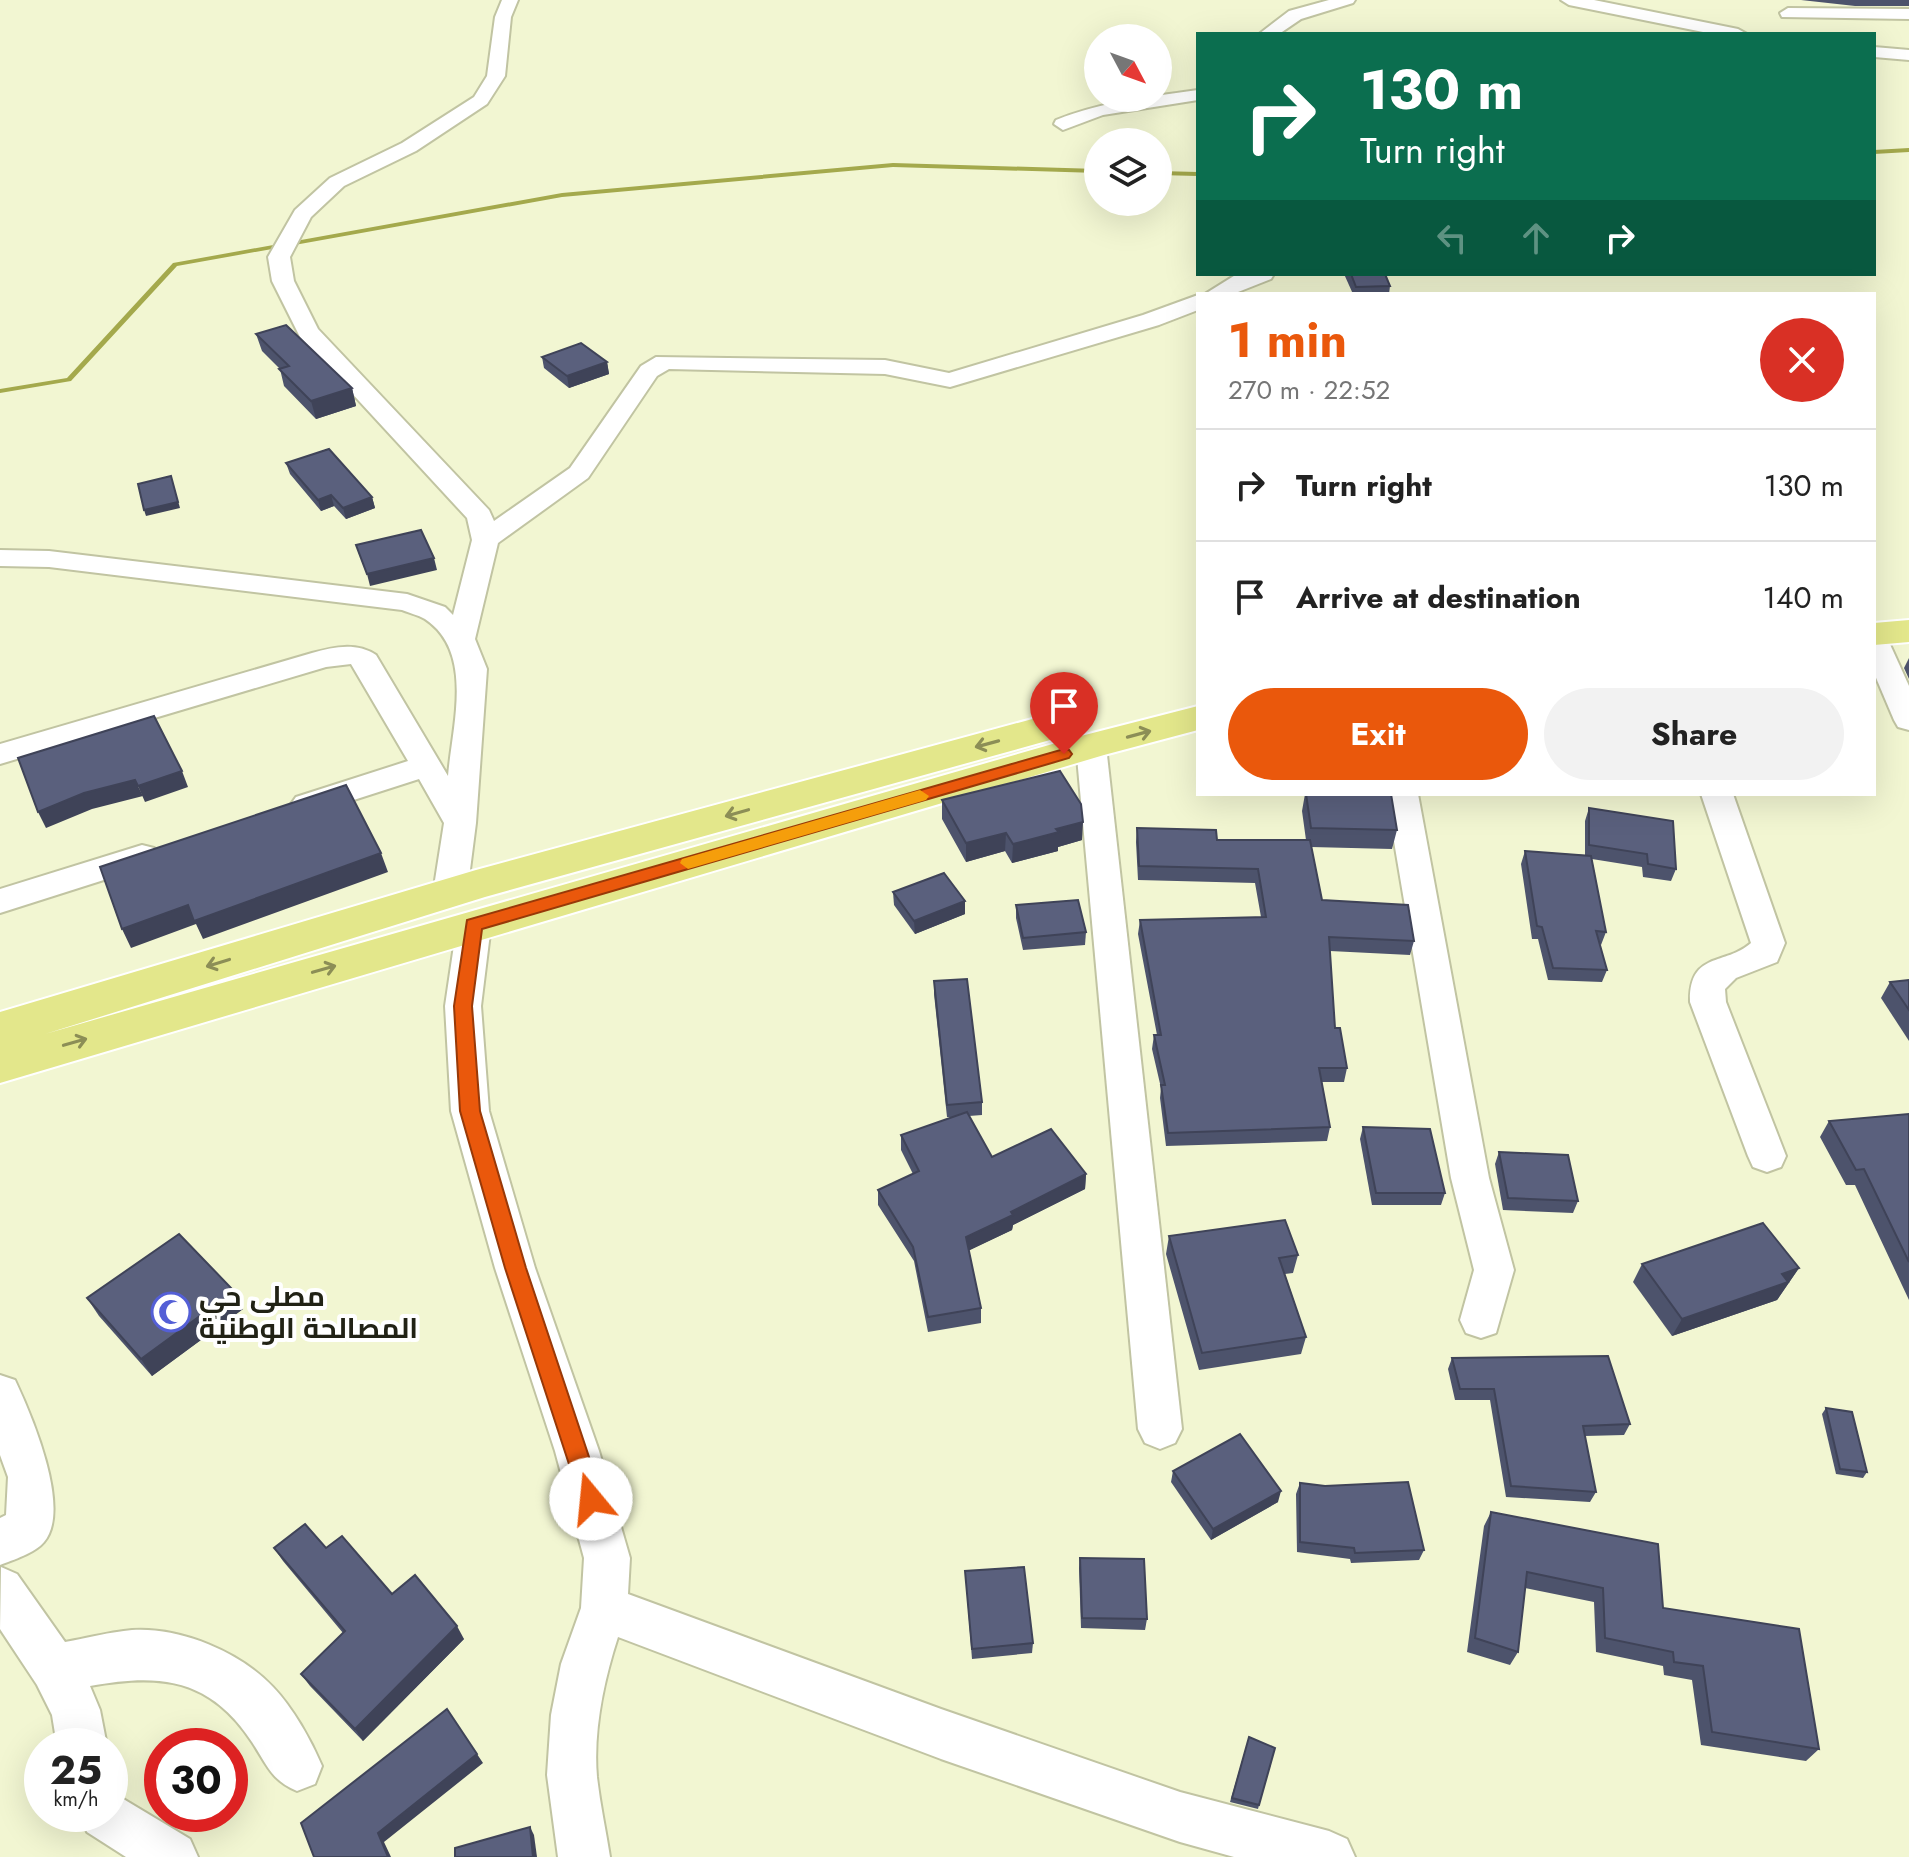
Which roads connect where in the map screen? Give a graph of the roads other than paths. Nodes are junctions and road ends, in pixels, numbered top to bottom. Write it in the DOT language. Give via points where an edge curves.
graph roads {
  1 [pos="510,0"];
  2 [pos="1347,0"];
  3 [pos="1569,0"];
  4 [pos="1884,6"];
  5 [pos="1909,14"];
  6 [pos="1798,28"];
  7 [pos="1271,32"];
  8 [pos="1728,32"];
  9 [pos="1876,52"];
  10 [pos="1909,55"];
  11 [pos="1196,95"];
  12 [pos="1063,124"];
  13 [pos="1256,276"];
  14 [pos="1220,292"];
  15 [pos="1196,303"];
  16 [pos="485,540"];
  17 [pos="0,558"];
  18 [pos="1909,608"];
  19 [pos="1876,610"];
  20 [pos="1909,631"];
  21 [pos="1876,637"];
  22 [pos="461,639"];
  23 [pos="1876,642"];
  24 [pos="1196,689"];
  25 [pos="1196,719"];
  26 [pos="1909,720"];
  27 [pos="1091,746"];
  28 [pos="0,754"];
  29 [pos="425,766"];
  30 [pos="1402,796"];
  31 [pos="1718,796"];
  32 [pos="273,814"];
  33 [pos="460,823"];
  34 [pos="167,848"];
  35 [pos="0,901"];
  36 [pos="456,911"];
  37 [pos="0,1030"];
  38 [pos="0,1065"];
  39 [pos="1767,1156"];
  40 [pos="1481,1320"];
  41 [pos="0,1394"];
  42 [pos="1160,1429"];
  43 [pos="14,1535"];
  44 [pos="0,1591"];
  45 [pos="604,1608"];
  46 [pos="54,1668"];
  47 [pos="79,1728"];
  48 [pos="297,1766"];
  49 [pos="128,1829"];
  50 [pos="172,1857"];
  51 [pos="584,1857"];
  52 [pos="1329,1857"];
  1 -- 16 [label="street" via="496,76 481,100 409,147 337,182 302,214 279,257 283,281 308,332 470,503 480,516"];
  2 -- 7 [label="street" via="1295,15"];
  3 -- 8 [label="street"];
  4 -- 5 [label="street"];
  4 -- 6 [label="street" via="1782,9"];
  9 -- 10 [label="street"];
  11 -- 12 [label="street" via="1099,110"];
  13 -- 14 [label="street"];
  15 -- 16 [label="street" via="950,380 885,367 664,362 649,371 579,473"];
  16 -- 22 [label="street"];
  17 -- 22 [label="street" via="49,559 407,602 435,613"];
  18 -- 19 [label="main road"];
  20 -- 21 [label="main road"];
  22 -- 33 [label="street" via="472,669"];
  23 -- 26 [label="street"];
  24 -- 36 [label="main road, one-way"];
  27 -- 25 [label="main road, one-way"];
  27 -- 36 [label="main road"];
  27 -- 42 [label="street"];
  28 -- 29 [label="street" via="346,655 366,661"];
  29 -- 32 [label="street"];
  29 -- 33 [label="street"];
  30 -- 40 [label="street" via="1470,1178 1494,1270"];
  31 -- 39 [label="street" via="1768,943 1765,953 1709,978 1708,1002"];
  33 -- 36 [label="street"];
  34 -- 35 [label="street"];
  36 -- 37 [label="main road, one-way"];
  38 -- 36 [label="main road, one-way"];
  36 -- 45 [label="street" via="470,1111 598,1522 607,1558"];
  41 -- 43 [label="street" via="30,1477"];
  43 -- 44 [label="street"];
  44 -- 46 [label="street"];
  45 -- 51 [label="street" via="575,1715 572,1775"];
  45 -- 52 [label="street" via="1180,1817"];
  46 -- 47 [label="street" via="76,1710"];
  46 -- 48 [label="street" via="134,1654 214,1671 256,1704"];
  49 -- 50 [label="street"];
}
